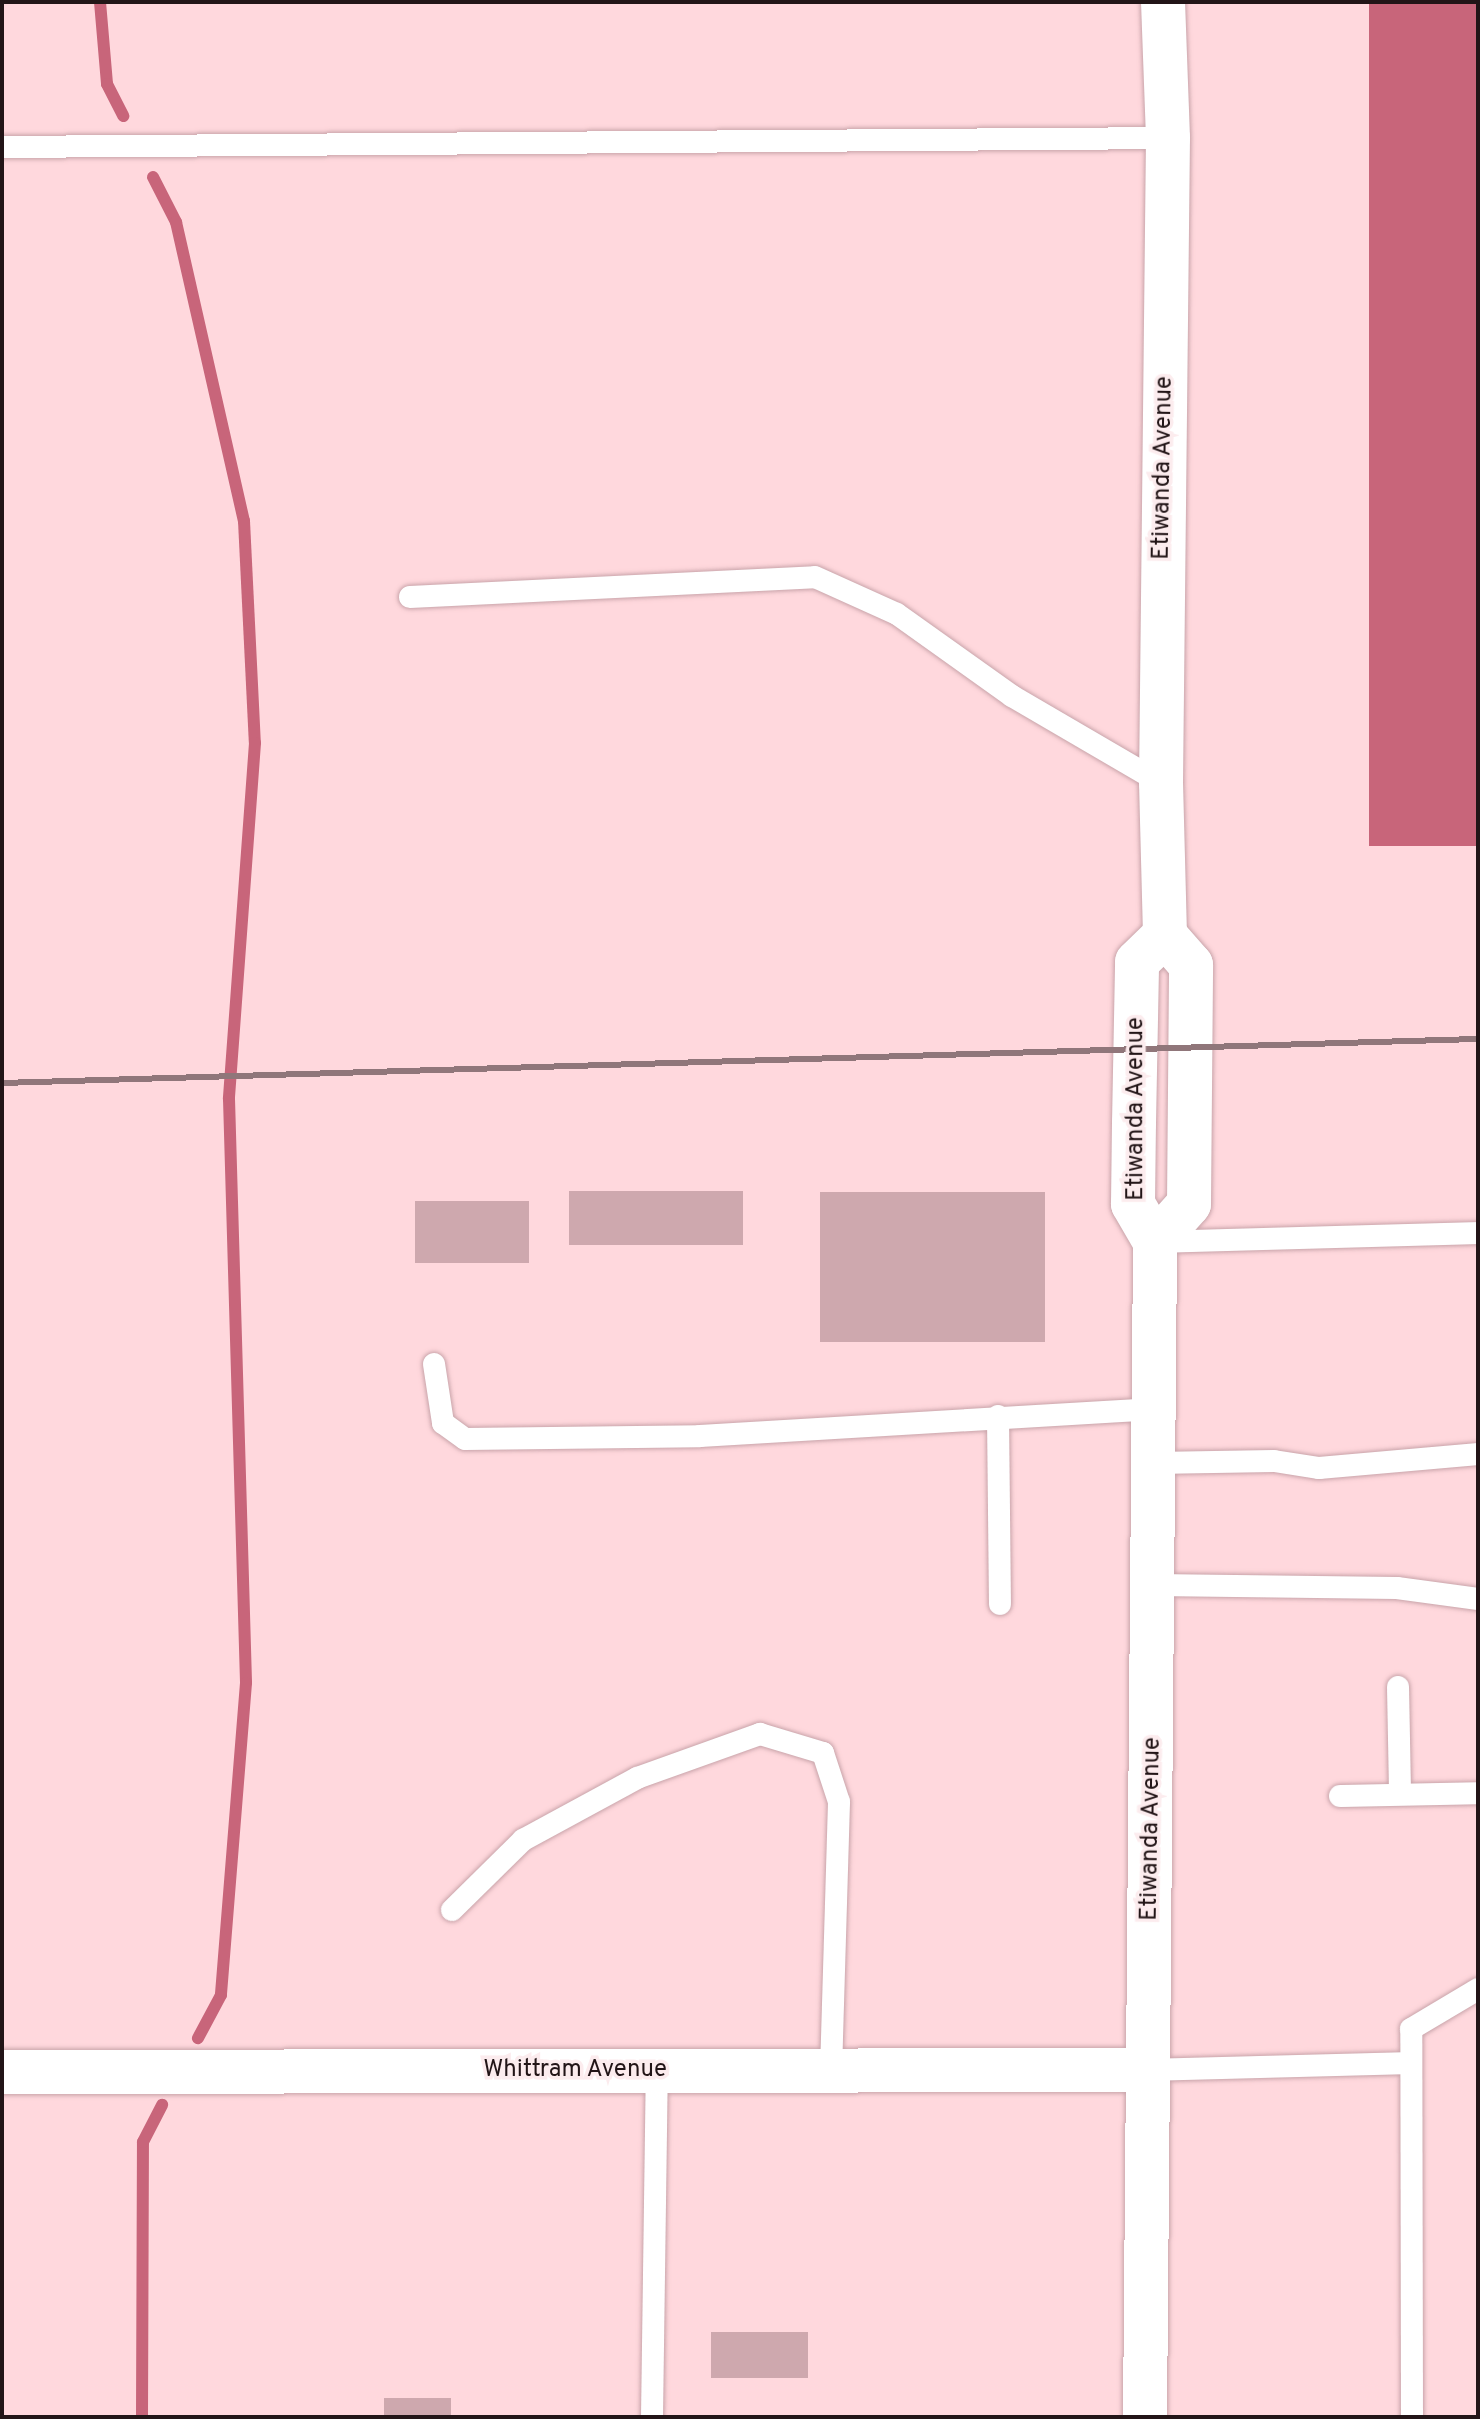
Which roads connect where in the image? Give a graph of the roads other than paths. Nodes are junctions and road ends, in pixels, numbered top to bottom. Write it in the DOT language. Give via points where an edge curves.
graph roads {
  1 [pos="1163,2"];
  2 [pos="1168,138"];
  3 [pos="2,147"];
  4 [pos="410,597"];
  5 [pos="1161,783"];
  6 [pos="1478,1233"];
  7 [pos="1155,1242"];
  8 [pos="434,1364"];
  9 [pos="1155,1409"];
  10 [pos="998,1416"];
  11 [pos="1478,1454"];
  12 [pos="1154,1463"];
  13 [pos="1154,1585"];
  14 [pos="1478,1599"];
  15 [pos="1000,1604"];
  16 [pos="1398,1687"];
  17 [pos="1478,1793"];
  18 [pos="1400,1794"];
  19 [pos="1340,1796"];
  20 [pos="452,1910"];
  21 [pos="1478,1989"];
  22 [pos="1411,2063"];
  23 [pos="1147,2070"];
  24 [pos="657,2071"];
  25 [pos="831,2071"];
  26 [pos="2,2072"];
  27 [pos="652,2417"];
  28 [pos="1145,2417"];
  29 [pos="1412,2417"];
  1 -- 2 [label="main road, Etiwanda Avenue"];
  2 -- 3 [label="lane"];
  2 -- 5 [label="main road, Etiwanda Avenue"];
  4 -- 5 [label="lane" via="815,577 897,614 1012,696"];
  5 -- 7 [label="main road, Etiwanda Avenue" via="1165,935 1191,965 1189,1204"];
  6 -- 7 [label="lane"];
  7 -- 9 [label="main road, Etiwanda Avenue"];
  8 -- 10 [label="lane" via="443,1423 465,1439 700,1436"];
  9 -- 10 [label="lane"];
  9 -- 12 [label="main road, Etiwanda Avenue"];
  10 -- 15 [label="lane"];
  11 -- 12 [label="lane" via="1319,1468 1274,1461"];
  12 -- 13 [label="main road, Etiwanda Avenue"];
  13 -- 14 [label="lane" via="1397,1588"];
  13 -- 23 [label="main road, Etiwanda Avenue"];
  16 -- 18 [label="lane"];
  17 -- 18 [label="lane"];
  18 -- 19 [label="lane"];
  20 -- 25 [label="lane" via="523,1840 637,1778 760,1734 823,1753 839,1802"];
  21 -- 22 [label="lane" via="1411,2029"];
  22 -- 23 [label="lane"];
  22 -- 29 [label="lane"];
  23 -- 25 [label="main road, Whittram Avenue"];
  23 -- 28 [label="main road, Etiwanda Avenue"];
  24 -- 25 [label="main road, Whittram Avenue"];
  24 -- 26 [label="main road, Whittram Avenue"];
  24 -- 27 [label="lane"];
}
